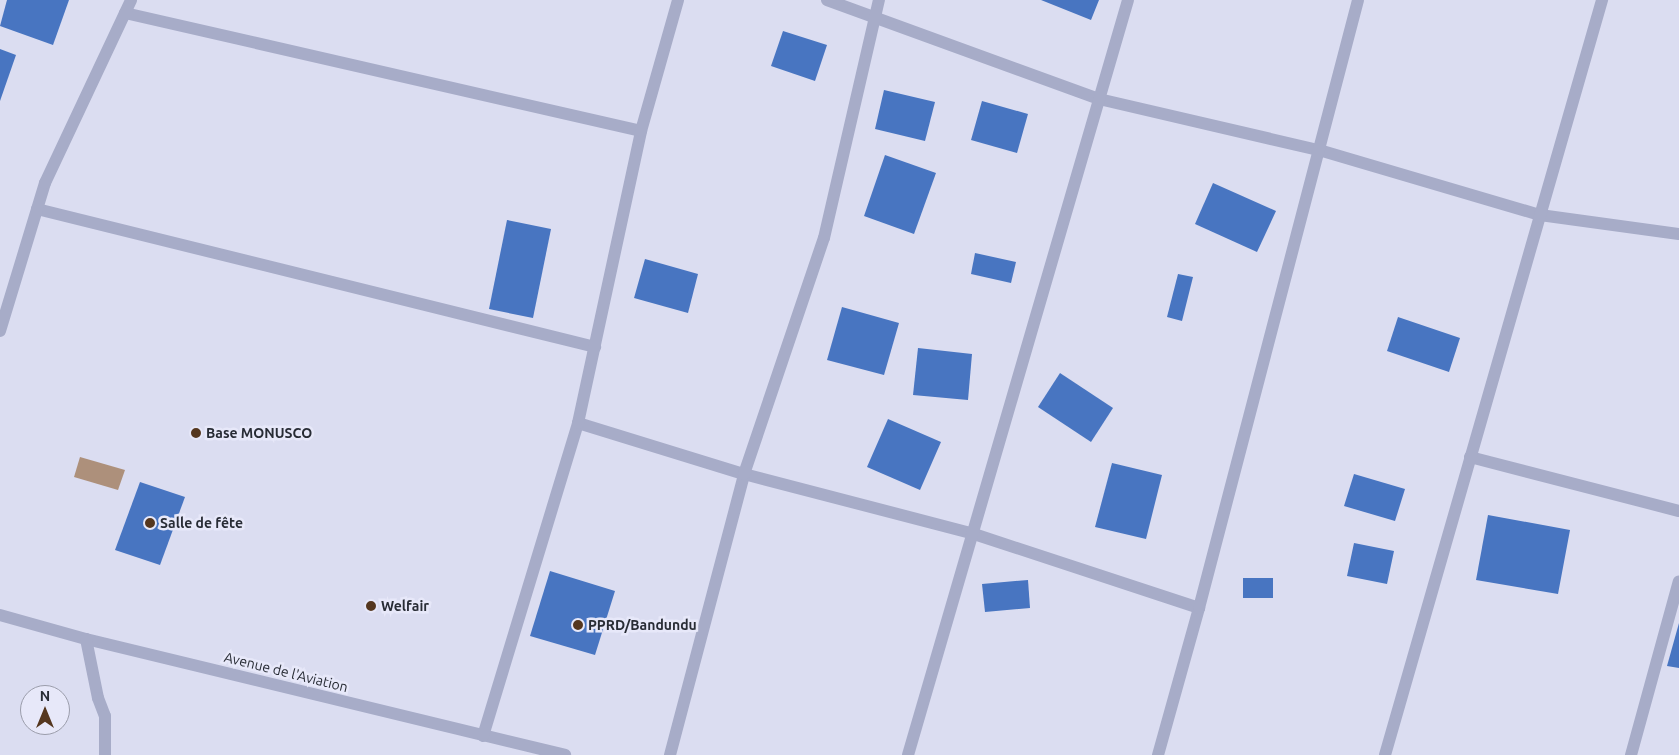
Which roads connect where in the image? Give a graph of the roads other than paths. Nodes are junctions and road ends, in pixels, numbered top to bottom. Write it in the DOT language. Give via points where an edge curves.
graph roads {
  1 [pos="131,0"];
  2 [pos="678,0"];
  3 [pos="827,0"];
  4 [pos="879,0"];
  5 [pos="1128,0"];
  6 [pos="1358,0"];
  7 [pos="1602,0"];
  8 [pos="125,14"];
  9 [pos="875,18"];
  10 [pos="1099,99"];
  11 [pos="641,131"];
  12 [pos="1318,150"];
  13 [pos="37,208"];
  14 [pos="1540,215"];
  15 [pos="1679,234"];
  16 [pos="0,332"];
  17 [pos="595,347"];
  18 [pos="578,423"];
  19 [pos="1470,457"];
  20 [pos="744,474"];
  21 [pos="1679,511"];
  22 [pos="974,534"];
  23 [pos="1679,581"];
  24 [pos="1199,608"];
  25 [pos="0,615"];
  26 [pos="86,639"];
  27 [pos="483,736"];
  28 [pos="105,755"];
  29 [pos="565,755"];
  30 [pos="670,755"];
  31 [pos="908,755"];
  32 [pos="1158,755"];
  33 [pos="1385,755"];
  34 [pos="1630,755"];
  1 -- 8 [label="street"];
  2 -- 11 [label="street"];
  3 -- 9 [label="street"];
  4 -- 9 [label="street"];
  5 -- 10 [label="street"];
  6 -- 12 [label="street"];
  7 -- 14 [label="street"];
  8 -- 11 [label="street"];
  8 -- 13 [label="street" via="45,183"];
  9 -- 10 [label="street"];
  9 -- 20 [label="street" via="824,238"];
  10 -- 12 [label="street"];
  10 -- 22 [label="street"];
  11 -- 17 [label="street"];
  12 -- 14 [label="street"];
  12 -- 24 [label="street"];
  13 -- 16 [label="street"];
  13 -- 17 [label="street"];
  14 -- 15 [label="street"];
  14 -- 19 [label="street"];
  17 -- 18 [label="street"];
  18 -- 20 [label="street"];
  18 -- 27 [label="street"];
  19 -- 21 [label="street"];
  19 -- 33 [label="street"];
  20 -- 22 [label="street"];
  20 -- 30 [label="street"];
  22 -- 24 [label="street"];
  22 -- 31 [label="street"];
  23 -- 34 [label="street"];
  24 -- 32 [label="street"];
  25 -- 26 [label="street, Avenue de l'Aviation"];
  26 -- 27 [label="street, Avenue de l'Aviation"];
  26 -- 28 [label="street" via="104,716"];
  27 -- 29 [label="street, Avenue de l'Aviation"];
}
